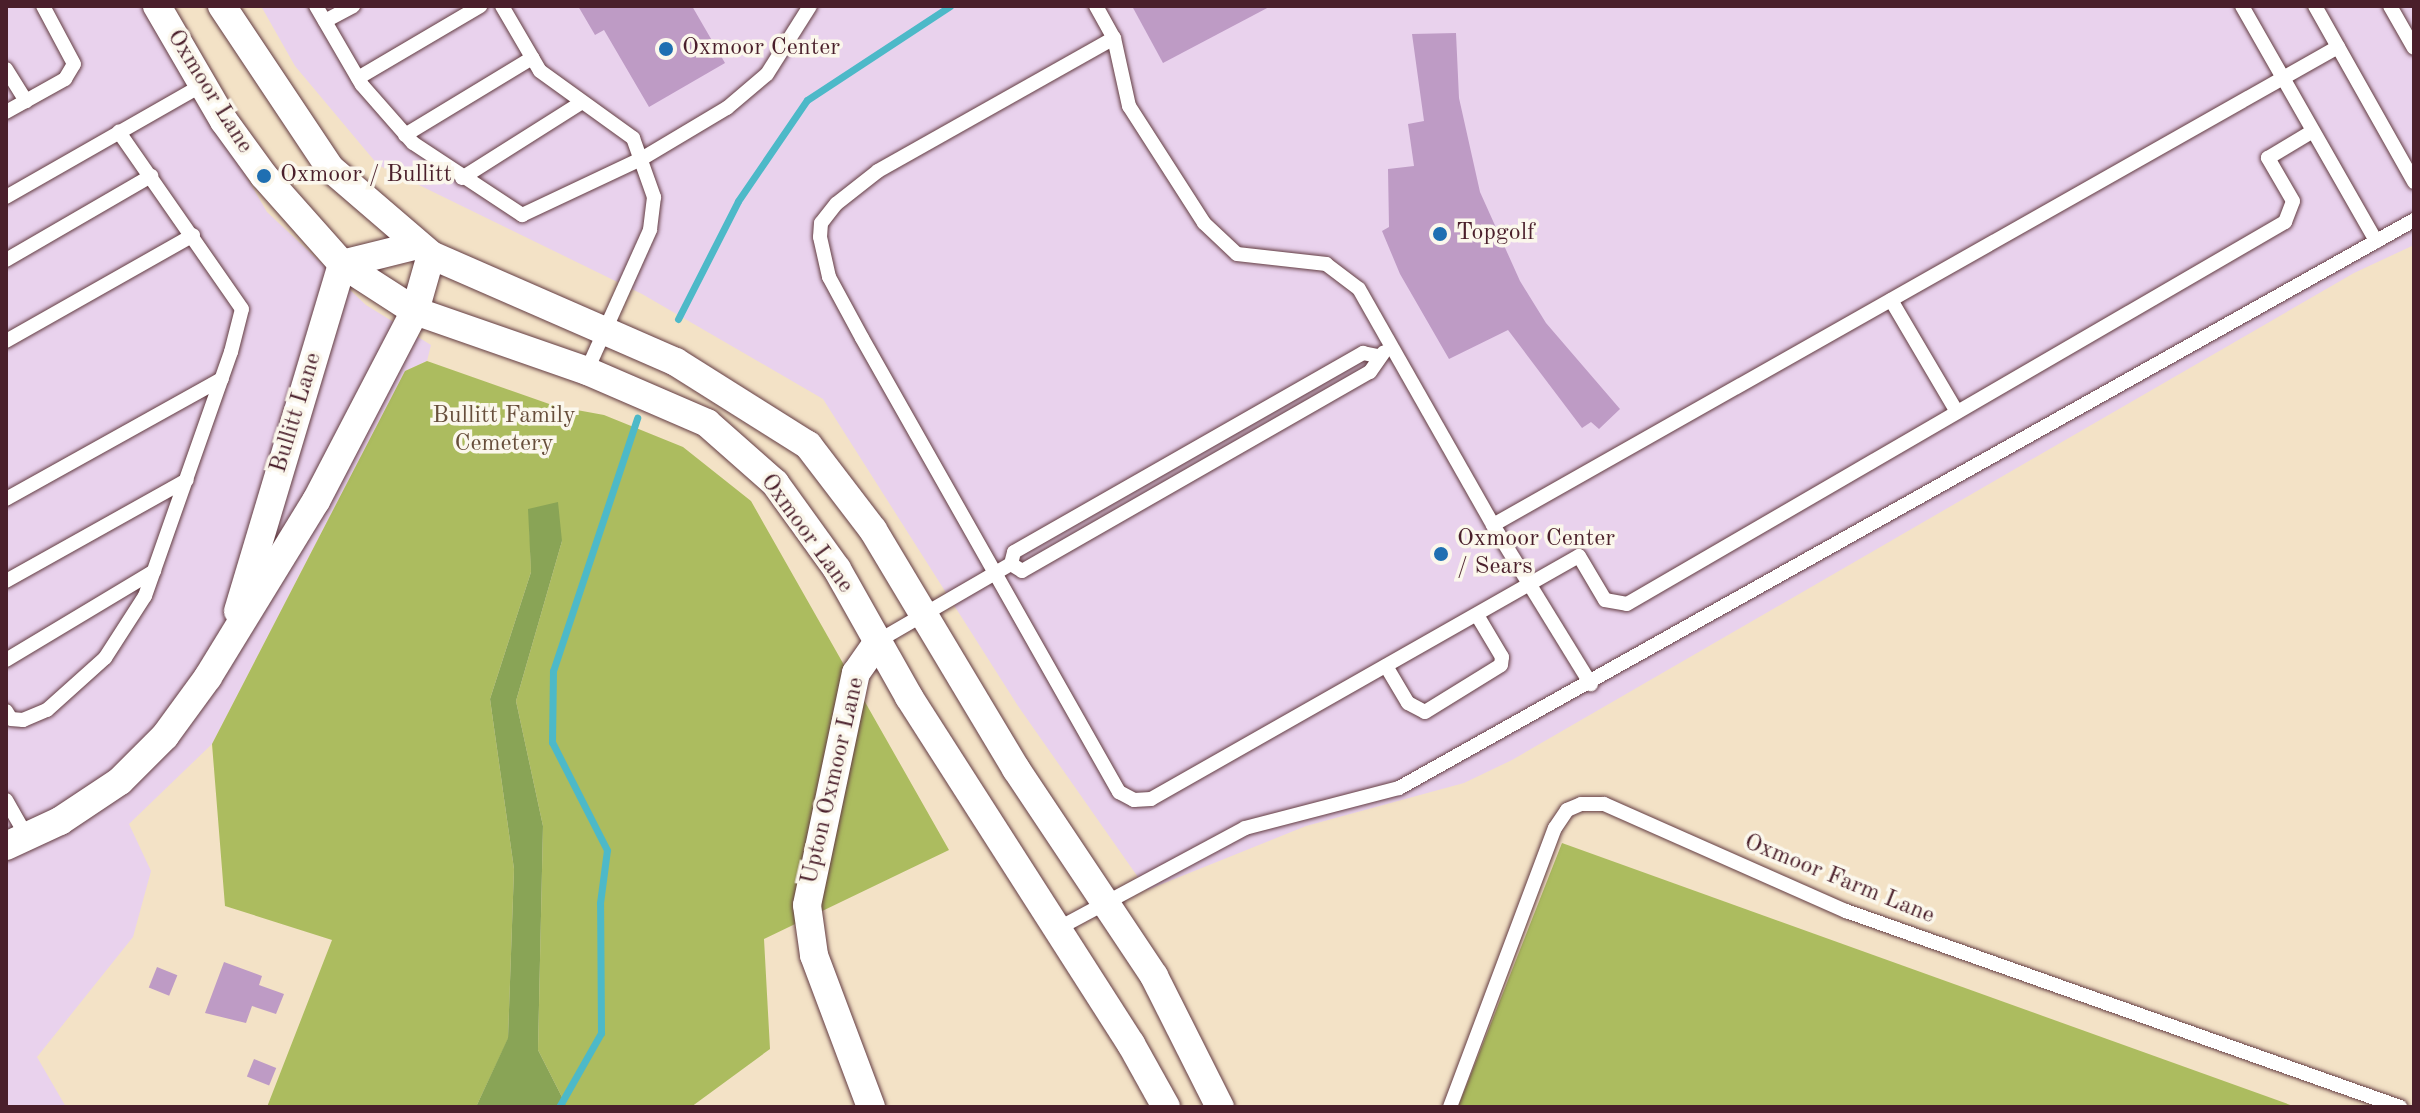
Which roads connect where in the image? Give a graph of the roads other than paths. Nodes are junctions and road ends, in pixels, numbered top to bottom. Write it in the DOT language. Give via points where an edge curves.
graph roads {
  1 [pos="43,6"];
  2 [pos="157,6"];
  3 [pos="222,6"];
  4 [pos="316,6"];
  5 [pos="353,6"];
  6 [pos="480,6"];
  7 [pos="502,6"];
  8 [pos="810,6"];
  9 [pos="1096,6"];
  10 [pos="2242,6"];
  11 [pos="2315,6"];
  12 [pos="2390,6"];
  13 [pos="325,21"];
  14 [pos="1114,38"];
  15 [pos="2338,47"];
  16 [pos="2414,48"];
  17 [pos="532,58"];
  18 [pos="6,69"];
  19 [pos="358,78"];
  20 [pos="2283,78"];
  21 [pos="202,85"];
  22 [pos="26,101"];
  23 [pos="582,102"];
  24 [pos="6,112"];
  25 [pos="2313,131"];
  26 [pos="119,132"];
  27 [pos="405,135"];
  28 [pos="643,158"];
  29 [pos="151,176"];
  30 [pos="462,178"];
  31 [pos="2414,182"];
  32 [pos="6,197"];
  33 [pos="2414,220"];
  34 [pos="193,235"];
  35 [pos="2376,241"];
  36 [pos="425,250"];
  37 [pos="6,260"];
  38 [pos="342,264"];
  39 [pos="1891,300"];
  40 [pos="415,311"];
  41 [pos="602,332"];
  42 [pos="6,341"];
  43 [pos="1392,347"];
  44 [pos="587,370"];
  45 [pos="222,379"];
  46 [pos="1957,412"];
  47 [pos="187,480"];
  48 [pos="6,499"];
  49 [pos="1493,525"];
  50 [pos="154,571"];
  51 [pos="997,572"];
  52 [pos="6,581"];
  53 [pos="1529,585"];
  54 [pos="926,614"];
  55 [pos="1477,615"];
  56 [pos="230,638"];
  57 [pos="878,641"];
  58 [pos="6,660"];
  59 [pos="1386,666"];
  60 [pos="1591,684"];
  61 [pos="6,711"];
  62 [pos="6,800"];
  63 [pos="16,842"];
  64 [pos="1103,900"];
  65 [pos="1057,929"];
  66 [pos="871,1107"];
  67 [pos="1166,1107"];
  68 [pos="1220,1107"];
  69 [pos="1450,1107"];
  70 [pos="2400,1107"];
  1 -- 22 [label="lane" via="74,64 65,79"];
  2 -- 21 [label="street, Oxmoor Lane"];
  3 -- 36 [label="street" via="330,168"];
  4 -- 13 [label="lane"];
  5 -- 13 [label="lane"];
  6 -- 19 [label="lane"];
  7 -- 17 [label="lane"];
  8 -- 28 [label="lane" via="767,74 727,108"];
  9 -- 14 [label="lane"];
  10 -- 20 [label="lane"];
  11 -- 15 [label="lane"];
  12 -- 16 [label="lane"];
  13 -- 19 [label="lane"];
  14 -- 43 [label="lane" via="1129,106 1204,223 1237,254 1326,264 1359,289"];
  14 -- 51 [label="lane" via="878,171 821,223 821,251 829,277"];
  15 -- 20 [label="lane"];
  15 -- 31 [label="lane"];
  17 -- 23 [label="lane" via="540,71"];
  17 -- 27 [label="lane"];
  18 -- 22 [label="lane"];
  19 -- 27 [label="lane"];
  20 -- 25 [label="lane"];
  20 -- 39 [label="lane"];
  21 -- 26 [label="lane"];
  21 -- 38 [label="street, Oxmoor Lane" via="264,176"];
  22 -- 24 [label="lane"];
  23 -- 28 [label="lane" via="633,138"];
  23 -- 30 [label="lane"];
  25 -- 35 [label="lane"];
  25 -- 46 [label="lane" via="2268,158 2293,201 2285,222"];
  26 -- 29 [label="lane"];
  26 -- 32 [label="lane"];
  27 -- 30 [label="lane"];
  28 -- 30 [label="lane" via="522,215"];
  28 -- 41 [label="lane" via="654,197 650,230"];
  29 -- 34 [label="lane"];
  29 -- 37 [label="lane"];
  33 -- 35 [label="lane"];
  34 -- 42 [label="lane"];
  34 -- 45 [label="lane" via="242,309"];
  35 -- 60 [label="lane"];
  36 -- 38 [label="street"];
  36 -- 40 [label="street, Bullitt Lane"];
  36 -- 41 [label="street"];
  38 -- 40 [label="street, Oxmoor Lane"];
  38 -- 56 [label="street, Bullitt Lane"];
  39 -- 46 [label="lane"];
  39 -- 49 [label="lane"];
  40 -- 44 [label="street, Oxmoor Lane"];
  40 -- 56 [label="street, Bullitt Lane" via="316,501"];
  41 -- 44 [label="lane"];
  41 -- 54 [label="street" via="676,362 808,445 865,519"];
  43 -- 49 [label="lane"];
  43 -- 51 [label="lane" via="1377,356 1370,372 1022,571 1011,564"];
  44 -- 57 [label="street, Oxmoor Lane" via="707,423 775,483 837,569"];
  45 -- 47 [label="lane"];
  45 -- 48 [label="lane"];
  46 -- 53 [label="lane" via="1627,604 1605,600 1579,556"];
  47 -- 50 [label="lane"];
  47 -- 52 [label="lane"];
  49 -- 53 [label="lane"];
  50 -- 58 [label="lane"];
  50 -- 61 [label="lane" via="145,596 105,658 47,710 23,720 11,719"];
  51 -- 54 [label="lane"];
  51 -- 59 [label="lane" via="1119,792 1134,800 1151,799"];
  53 -- 55 [label="lane"];
  53 -- 60 [label="lane"];
  54 -- 57 [label="lane"];
  54 -- 64 [label="street" via="1016,769"];
  55 -- 59 [label="lane"];
  55 -- 59 [label="lane" via="1502,657 1501,665 1425,712 1415,710"];
  56 -- 63 [label="street, Bullitt Lane" via="165,736 120,781"];
  57 -- 65 [label="street, Oxmoor Lane"];
  57 -- 66 [label="street, Upton Oxmoor Lane" via="856,673 807,905 814,955"];
  60 -- 64 [label="lane" via="1399,788 1245,828"];
  62 -- 63 [label="lane"];
  64 -- 65 [label="lane"];
  64 -- 68 [label="street" via="1162,989"];
  65 -- 67 [label="street, Oxmoor Lane"];
  69 -- 70 [label="lane, Oxmoor Farm Lane" via="1555,828 1567,810 1581,804 1604,804 1846,911"];
}
